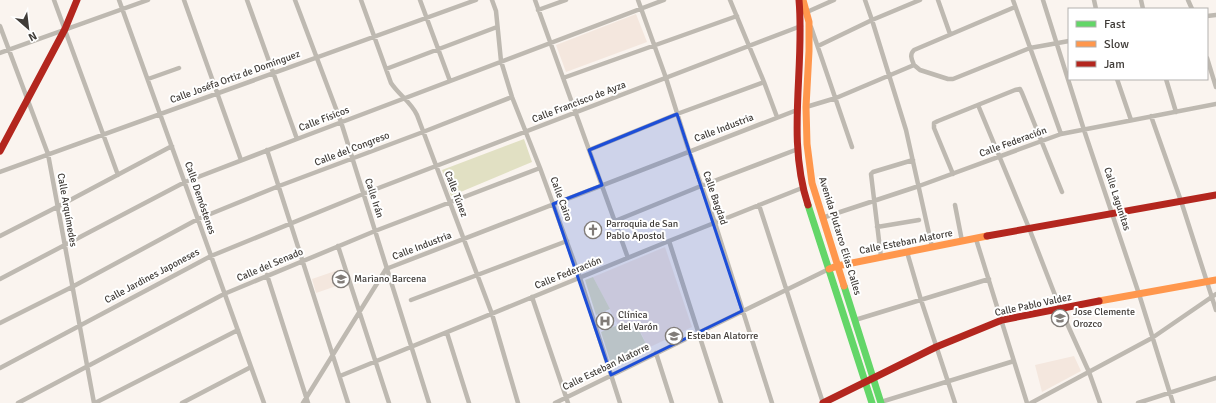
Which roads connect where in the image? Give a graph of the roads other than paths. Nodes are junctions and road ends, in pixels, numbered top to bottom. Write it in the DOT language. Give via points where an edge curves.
graph roads {
  1 [pos="54,0"];
  2 [pos="77,0"];
  3 [pos="119,0"];
  4 [pos="148,0"];
  5 [pos="184,0"];
  6 [pos="247,0"];
  7 [pos="295,0"];
  8 [pos="361,0"];
  9 [pos="420,0"];
  10 [pos="476,0"];
  11 [pos="492,0"];
  12 [pos="535,0"];
  13 [pos="566,0"];
  14 [pos="638,0"];
  15 [pos="664,0"];
  16 [pos="730,0"];
  17 [pos="799,0"];
  18 [pos="803,0"];
  19 [pos="834,0"];
  20 [pos="865,0"];
  21 [pos="920,0"];
  22 [pos="938,0"];
  23 [pos="1012,0"];
  24 [pos="1043,0"];
  25 [pos="1015,7"];
  26 [pos="641,8"];
  27 [pos="123,9"];
  28 [pos="538,10"];
  29 [pos="807,12"];
  30 [pos="737,16"];
  31 [pos="427,18"];
  32 [pos="872,20"];
  33 [pos="809,22"];
  34 [pos="801,25"];
  35 [pos="0,26"];
  36 [pos="498,27"];
  37 [pos="64,29"];
  38 [pos="950,34"];
  39 [pos="375,37"];
  40 [pos="1068,41"];
  41 [pos="550,42"];
  42 [pos="1056,43"];
  43 [pos="654,45"];
  44 [pos="749,46"];
  45 [pos="818,46"];
  46 [pos="801,47"];
  47 [pos="809,47"];
  48 [pos="1030,48"];
  49 [pos="439,49"];
  50 [pos="9,50"];
  51 [pos="0,53"];
  52 [pos="317,58"];
  53 [pos="501,61"];
  54 [pos="1208,61"];
  55 [pos="914,65"];
  56 [pos="179,68"];
  57 [pos="386,69"];
  58 [pos="273,73"];
  59 [pos="889,76"];
  60 [pos="563,78"];
  61 [pos="666,78"];
  62 [pos="148,79"];
  63 [pos="1118,80"];
  64 [pos="1166,80"];
  65 [pos="450,81"];
  66 [pos="764,82"];
  67 [pos="1216,87"];
  68 [pos="217,93"];
  69 [pos="512,97"];
  70 [pos="836,98"];
  71 [pos="405,99"];
  72 [pos="28,101"];
  73 [pos="1216,104"];
  74 [pos="978,105"];
  75 [pos="806,107"];
  76 [pos="796,110"];
  77 [pos="576,112"];
  78 [pos="1176,112"];
  79 [pos="160,113"];
  80 [pos="677,114"];
  81 [pos="1151,116"];
  82 [pos="777,117"];
  83 [pos="1131,120"];
  84 [pos="341,122"];
  85 [pos="1084,130"];
  86 [pos="526,131"];
  87 [pos="423,132"];
  88 [pos="103,134"];
  89 [pos="1061,134"];
  90 [pos="297,139"];
  91 [pos="1042,141"];
  92 [pos="172,146"];
  93 [pos="852,147"];
  94 [pos="798,149"];
  95 [pos="266,150"];
  96 [pos="589,150"];
  97 [pos="689,151"];
  98 [pos="0,152"];
  99 [pos="48,154"];
  100 [pos="999,157"];
  101 [pos="352,158"];
  102 [pos="241,160"];
  103 [pos="913,160"];
  104 [pos="436,166"];
  105 [pos="540,168"];
  106 [pos="0,172"];
  107 [pos="953,174"];
  108 [pos="118,175"];
  109 [pos="185,182"];
  110 [pos="602,185"];
  111 [pos="278,186"];
  112 [pos="701,186"];
  113 [pos="919,186"];
  114 [pos="802,188"];
  115 [pos="1062,192"];
  116 [pos="363,194"];
  117 [pos="1216,195"];
  118 [pos="874,201"];
  119 [pos="1181,201"];
  120 [pos="450,203"];
  121 [pos="554,204"];
  122 [pos="759,205"];
  123 [pos="955,205"];
  124 [pos="57,207"];
  125 [pos="1112,214"];
  126 [pos="822,218"];
  127 [pos="198,219"];
  128 [pos="919,220"];
  129 [pos="615,221"];
  130 [pos="715,223"];
  131 [pos="291,224"];
  132 [pos="877,227"];
  133 [pos="1029,228"];
  134 [pos="374,230"];
  135 [pos="0,236"];
  136 [pos="464,239"];
  137 [pos="976,239"];
  138 [pos="567,241"];
  139 [pos="669,241"];
  140 [pos="962,241"];
  141 [pos="64,246"];
  142 [pos="338,246"];
  143 [pos="932,247"];
  144 [pos="907,252"];
  145 [pos="211,256"];
  146 [pos="881,257"];
  147 [pos="628,258"];
  148 [pos="302,260"];
  149 [pos="837,266"];
  150 [pos="386,269"];
  151 [pos="829,269"];
  152 [pos="477,275"];
  153 [pos="267,276"];
  154 [pos="580,278"];
  155 [pos="0,279"];
  156 [pos="988,279"];
  157 [pos="1216,280"];
  158 [pos="1207,282"];
  159 [pos="72,287"];
  160 [pos="786,289"];
  161 [pos="224,294"];
  162 [pos="1139,294"];
  163 [pos="1214,296"];
  164 [pos="532,297"];
  165 [pos="411,300"];
  166 [pos="921,300"];
  167 [pos="1060,308"];
  168 [pos="1216,310"];
  169 [pos="742,311"];
  170 [pos="360,313"];
  171 [pos="492,314"];
  172 [pos="855,320"];
  173 [pos="1002,320"];
  174 [pos="0,323"];
  175 [pos="80,325"];
  176 [pos="238,330"];
  177 [pos="698,332"];
  178 [pos="447,333"];
  179 [pos="1152,338"];
  180 [pos="412,347"];
  181 [pos="936,347"];
  182 [pos="656,353"];
  183 [pos="333,356"];
  184 [pos="1014,361"];
  185 [pos="376,362"];
  186 [pos="86,366"];
  187 [pos="251,367"];
  188 [pos="0,368"];
  189 [pos="1089,372"];
  190 [pos="611,375"];
  191 [pos="340,376"];
  192 [pos="873,378"];
  193 [pos="1216,378"];
  194 [pos="948,381"];
  195 [pos="865,382"];
  196 [pos="1170,393"];
  197 [pos="566,397"];
  198 [pos="307,401"];
  199 [pos="18,403"];
  200 [pos="95,403"];
  201 [pos="182,403"];
  202 [pos="264,403"];
  203 [pos="303,403"];
  204 [pos="348,403"];
  205 [pos="389,403"];
  206 [pos="429,403"];
  207 [pos="469,403"];
  208 [pos="518,403"];
  209 [pos="555,403"];
  210 [pos="568,403"];
  211 [pos="620,403"];
  212 [pos="672,403"];
  213 [pos="721,403"];
  214 [pos="772,403"];
  215 [pos="823,403"];
  216 [pos="872,403"];
  217 [pos="881,403"];
  218 [pos="955,403"];
  219 [pos="1028,403"];
  220 [pos="1031,403"];
  221 [pos="1100,403"];
  222 [pos="1138,403"];
  223 [pos="1173,403"];
  1 -- 37 [label="street"];
  2 -- 37 [label="street"];
  3 -- 27 [label="street, Calle Demóstenes"];
  4 -- 27 [label="street"];
  5 -- 68 [label="street"];
  6 -- 58 [label="street"];
  7 -- 52 [label="street, Calle Irán"];
  8 -- 39 [label="street, Calle Túnez"];
  9 -- 31 [label="street"];
  10 -- 31 [label="street, Calle Joséfa Ortiz de Domínguez"];
  11 -- 36 [label="street, Calle Cairo"];
  12 -- 28 [label="street"];
  13 -- 28 [label="street"];
  14 -- 26 [label="street, Calle Bagdad"];
  15 -- 26 [label="street, Calle Físicos"];
  16 -- 30 [label="street"];
  17 -- 34 [label="street, Avenida Plutarco Elías Calles"];
  18 -- 29 [label="street, Avenida Plutarco Elías Calles"];
  19 -- 29 [label="street"];
  20 -- 32 [label="street"];
  21 -- 32 [label="street"];
  22 -- 38 [label="street"];
  23 -- 25 [label="street"];
  24 -- 42 [label="street, Calle Lagunitas"];
  25 -- 38 [label="street"];
  25 -- 48 [label="street"];
  26 -- 41 [label="street, Calle Físicos"];
  26 -- 43 [label="street, Calle Bagdad"];
  27 -- 37 [label="street"];
  27 -- 62 [label="street, Calle Demóstenes"];
  28 -- 41 [label="street"];
  29 -- 33 [label="street, Avenida Plutarco Elías Calles"];
  30 -- 43 [label="street"];
  30 -- 44 [label="street"];
  31 -- 39 [label="street, Calle Joséfa Ortiz de Domínguez"];
  31 -- 49 [label="street"];
  32 -- 45 [label="street"];
  32 -- 59 [label="street"];
  33 -- 45 [label="street"];
  33 -- 47 [label="street, Avenida Plutarco Elías Calles"];
  34 -- 44 [label="street, Calle Francisco de Ayza"];
  34 -- 46 [label="street, Avenida Plutarco Elías Calles"];
  35 -- 50 [label="street, Calle Arquímedes"];
  36 -- 49 [label="street"];
  36 -- 53 [label="street, Calle Cairo"];
  37 -- 50 [label="street"];
  37 -- 72 [label="street"];
  37 -- 88 [label="street"];
  38 -- 55 [label="street" via="912,51"];
  39 -- 52 [label="street, Calle Joséfa Ortiz de Domínguez"];
  39 -- 57 [label="street, Calle Túnez"];
  40 -- 42 [label="street"];
  41 -- 53 [label="street, Calle Físicos"];
  41 -- 60 [label="street"];
  42 -- 48 [label="street"];
  42 -- 85 [label="street, Calle Lagunitas"];
  43 -- 60 [label="street"];
  43 -- 61 [label="street, Calle Bagdad"];
  44 -- 61 [label="street, Calle Francisco de Ayza"];
  44 -- 66 [label="street"];
  45 -- 70 [label="street"];
  46 -- 47 [label="street"];
  46 -- 76 [label="street, Avenida Plutarco Elías Calles"];
  47 -- 75 [label="street, Avenida Plutarco Elías Calles"];
  48 -- 55 [label="street" via="953,79 920,70"];
  48 -- 89 [label="street"];
  49 -- 57 [label="street"];
  49 -- 65 [label="street"];
  50 -- 51 [label="street"];
  50 -- 72 [label="street, Calle Arquímedes"];
  52 -- 58 [label="street, Calle Joséfa Ortiz de Domínguez"];
  52 -- 84 [label="street, Calle Irán"];
  53 -- 65 [label="street, Calle Físicos"];
  53 -- 69 [label="street, Calle Cairo"];
  54 -- 67 [label="street"];
  55 -- 59 [label="street, Calle Industria"];
  56 -- 62 [label="street"];
  57 -- 71 [label="street, Calle Túnez" via="395,88"];
  58 -- 68 [label="street, Calle Joséfa Ortiz de Domínguez"];
  58 -- 90 [label="street"];
  59 -- 70 [label="street, Calle Industria"];
  59 -- 103 [label="street"];
  60 -- 77 [label="street"];
  61 -- 77 [label="street, Calle Francisco de Ayza"];
  61 -- 80 [label="street, Calle Bagdad"];
  62 -- 79 [label="street, Calle Demóstenes"];
  63 -- 83 [label="street"];
  64 -- 78 [label="street"];
  65 -- 71 [label="street, Calle Físicos"];
  66 -- 80 [label="street"];
  66 -- 82 [label="street"];
  68 -- 79 [label="street, Calle Joséfa Ortiz de Domínguez"];
  68 -- 102 [label="street"];
  69 -- 86 [label="street, Calle Cairo"];
  69 -- 87 [label="street, Calle del Congreso"];
  70 -- 75 [label="street, Calle Industria"];
  70 -- 93 [label="street"];
  71 -- 84 [label="street, Calle Físicos"];
  71 -- 87 [label="street, Calle Túnez" via="415,110"];
  72 -- 98 [label="street"];
  72 -- 99 [label="street, Calle Arquímedes"];
  73 -- 78 [label="street, Calle Federación"];
  74 -- 91 [label="street" via="1020,89"];
  74 -- 100 [label="street"];
  74 -- 107 [label="street" via="934,123"];
  75 -- 76 [label="street, Calle Industria"];
  75 -- 126 [label="street, Avenida Plutarco Elías Calles" via="812,183"];
  76 -- 82 [label="street, Calle Industria"];
  76 -- 94 [label="street, Avenida Plutarco Elías Calles"];
  77 -- 86 [label="street, Calle Francisco de Ayza"];
  77 -- 96 [label="street"];
  78 -- 81 [label="street, Calle Federación"];
  79 -- 88 [label="street, Calle Joséfa Ortiz de Domínguez"];
  79 -- 92 [label="street, Calle Demóstenes"];
  80 -- 96 [label="street"];
  80 -- 97 [label="street, Calle Bagdad"];
  81 -- 83 [label="street, Calle Federación"];
  81 -- 119 [label="street"];
  82 -- 97 [label="street, Calle Industria"];
  83 -- 85 [label="street, Calle Federación"];
  84 -- 90 [label="street, Calle Físicos"];
  84 -- 101 [label="street, Calle Irán"];
  85 -- 89 [label="street, Calle Federación"];
  85 -- 125 [label="street, Calle Lagunitas"];
  86 -- 104 [label="street, Calle Francisco de Ayza"];
  86 -- 105 [label="street, Calle Cairo"];
  87 -- 101 [label="street, Calle del Congreso"];
  87 -- 104 [label="street, Calle Túnez"];
  88 -- 99 [label="street, Calle Joséfa Ortiz de Domínguez"];
  88 -- 108 [label="street"];
  89 -- 91 [label="street, Calle Federación"];
  90 -- 95 [label="street, Calle Físicos"];
  91 -- 100 [label="street, Calle Federación"];
  91 -- 115 [label="street"];
  92 -- 108 [label="street"];
  92 -- 109 [label="street, Calle Demóstenes"];
  94 -- 112 [label="street"];
  94 -- 114 [label="street, Avenida Plutarco Elías Calles"];
  95 -- 102 [label="street, Calle Físicos"];
  95 -- 111 [label="street"];
  96 -- 110 [label="street"];
  97 -- 110 [label="street, Calle Industria"];
  97 -- 112 [label="street, Calle Bagdad"];
  99 -- 106 [label="street, Calle Joséfa Ortiz de Domínguez"];
  99 -- 124 [label="street, Calle Arquímedes"];
  100 -- 107 [label="street, Calle Federación"];
  100 -- 133 [label="street"];
  101 -- 111 [label="street, Calle del Congreso"];
  101 -- 116 [label="street, Calle Irán"];
  102 -- 109 [label="street, Calle Físicos"];
  103 -- 113 [label="street"];
  103 -- 118 [label="street" via="871,173"];
  104 -- 116 [label="street, Calle Francisco de Ayza"];
  104 -- 120 [label="street, Calle Túnez"];
  105 -- 120 [label="street, Calle del Senado"];
  105 -- 121 [label="street, Calle Cairo"];
  107 -- 113 [label="street, Calle Federación"];
  108 -- 124 [label="street"];
  109 -- 127 [label="street, Calle Demóstenes"];
  109 -- 141 [label="street, Calle Físicos"];
  110 -- 121 [label="street, Calle Industria"];
  110 -- 129 [label="street"];
  111 -- 127 [label="street, Calle del Congreso"];
  111 -- 131 [label="street"];
  112 -- 129 [label="street"];
  112 -- 130 [label="street, Calle Bagdad"];
  113 -- 118 [label="street, Calle Federación"];
  113 -- 143 [label="street"];
  114 -- 122 [label="street, Calle Federación"];
  114 -- 151 [label="street, Avenida Plutarco Elías Calles"];
  116 -- 131 [label="street, Calle Jardines Japoneses"];
  116 -- 134 [label="street, Calle Irán"];
  117 -- 119 [label="street, Calle Esteban Alatorre"];
  118 -- 126 [label="street, Calle Federación"];
  118 -- 132 [label="street"];
  119 -- 125 [label="street, Calle Esteban Alatorre"];
  119 -- 158 [label="street"];
  120 -- 134 [label="street, Calle del Senado"];
  120 -- 136 [label="street, Calle Túnez"];
  121 -- 136 [label="street, Calle Industria"];
  121 -- 138 [label="street, Calle Cairo"];
  122 -- 130 [label="street, Calle Federación"];
  122 -- 160 [label="street"];
  123 -- 140 [label="street"];
  124 -- 135 [label="street"];
  124 -- 141 [label="street, Calle Arquímedes"];
  125 -- 133 [label="street, Calle Esteban Alatorre"];
  125 -- 162 [label="street, Calle Lagunitas"];
  126 -- 149 [label="street, Avenida Plutarco Elías Calles"];
  127 -- 145 [label="street, Calle Demóstenes"];
  127 -- 159 [label="street, Calle del Congreso"];
  128 -- 132 [label="street"];
  129 -- 147 [label="street"];
  130 -- 139 [label="street, Calle Federación"];
  130 -- 169 [label="street, Calle Bagdad"];
  131 -- 145 [label="street, Calle Jardines Japoneses"];
  131 -- 148 [label="street"];
  132 -- 146 [label="street"];
  133 -- 137 [label="street, Calle Esteban Alatorre"];
  133 -- 167 [label="street"];
  134 -- 142 [label="street, Calle del Senado"];
  134 -- 150 [label="street, Calle Irán"];
  136 -- 150 [label="street, Calle Industria"];
  136 -- 152 [label="street, Calle Túnez"];
  137 -- 140 [label="street, Calle Esteban Alatorre"];
  137 -- 156 [label="street"];
  138 -- 152 [label="street"];
  138 -- 154 [label="street, Calle Cairo"];
  139 -- 147 [label="street, Calle Federación"];
  139 -- 177 [label="street"];
  140 -- 143 [label="street, Calle Esteban Alatorre"];
  141 -- 155 [label="street, Calle Físicos"];
  141 -- 159 [label="street, Calle Arquímedes"];
  142 -- 148 [label="street, Calle del Senado"];
  142 -- 170 [label="street"];
  143 -- 144 [label="street, Calle Esteban Alatorre"];
  144 -- 146 [label="street, Calle Esteban Alatorre"];
  144 -- 166 [label="street"];
  145 -- 161 [label="street, Calle Demóstenes"];
  145 -- 175 [label="street, Calle Jardines Japoneses"];
  146 -- 149 [label="street, Calle Esteban Alatorre"];
  147 -- 154 [label="street, Calle Federación"];
  148 -- 153 [label="street, Calle del Senado"];
  148 -- 183 [label="street"];
  149 -- 151 [label="street, Calle Esteban Alatorre"];
  149 -- 172 [label="street, Avenida Plutarco Elías Calles"];
  150 -- 170 [label="street"];
  150 -- 180 [label="street, Calle Irán"];
  151 -- 160 [label="street, Calle Esteban Alatorre"];
  151 -- 195 [label="street, Avenida Plutarco Elías Calles"];
  152 -- 165 [label="street"];
  152 -- 171 [label="street, Calle Túnez"];
  153 -- 161 [label="street, Calle del Senado"];
  153 -- 198 [label="street"];
  154 -- 164 [label="street, Calle Federación"];
  154 -- 190 [label="street, Calle Cairo"];
  156 -- 166 [label="street"];
  156 -- 173 [label="street"];
  157 -- 158 [label="street, Calle Pablo Valdez"];
  158 -- 162 [label="street, Calle Pablo Valdez"];
  158 -- 163 [label="street"];
  159 -- 174 [label="street, Calle del Congreso"];
  159 -- 175 [label="street, Calle Arquímedes"];
  160 -- 169 [label="street, Calle Esteban Alatorre"];
  160 -- 215 [label="street"];
  161 -- 176 [label="street, Calle Demóstenes"];
  161 -- 186 [label="street, Calle del Senado"];
  162 -- 167 [label="street, Calle Pablo Valdez"];
  162 -- 179 [label="street, Calle Lagunitas"];
  163 -- 168 [label="street"];
  163 -- 179 [label="street"];
  164 -- 171 [label="street, Calle Federación"];
  164 -- 197 [label="street"];
  166 -- 172 [label="street"];
  166 -- 181 [label="street"];
  167 -- 173 [label="street, Calle Pablo Valdez"];
  167 -- 189 [label="street"];
  169 -- 177 [label="street, Calle Esteban Alatorre"];
  169 -- 214 [label="street, Calle Bagdad"];
  170 -- 183 [label="street"];
  170 -- 185 [label="street"];
  171 -- 178 [label="street, Calle Federación"];
  171 -- 208 [label="street, Calle Túnez"];
  172 -- 192 [label="street, Avenida Plutarco Elías Calles"];
  173 -- 181 [label="street, Calle Pablo Valdez"];
  173 -- 184 [label="street"];
  175 -- 186 [label="street, Calle Arquímedes"];
  175 -- 188 [label="street, Calle Jardines Japoneses"];
  176 -- 187 [label="street, Calle Demóstenes"];
  176 -- 200 [label="street"];
  177 -- 182 [label="street, Calle Esteban Alatorre"];
  177 -- 213 [label="street"];
  178 -- 180 [label="street, Calle Federación"];
  178 -- 207 [label="street"];
  179 -- 189 [label="street"];
  179 -- 196 [label="street, Calle Lagunitas"];
  180 -- 185 [label="street, Calle Federación"];
  180 -- 206 [label="street, Calle Irán"];
  181 -- 192 [label="street, Calle Pablo Valdez"];
  181 -- 194 [label="street"];
  182 -- 190 [label="street, Calle Esteban Alatorre"];
  182 -- 212 [label="street"];
  183 -- 191 [label="street"];
  183 -- 198 [label="street"];
  184 -- 194 [label="street"];
  184 -- 219 [label="street"];
  185 -- 191 [label="street, Calle Federación"];
  185 -- 205 [label="street"];
  186 -- 199 [label="street, Calle del Senado"];
  186 -- 200 [label="street, Calle Arquímedes"];
  187 -- 201 [label="street"];
  187 -- 202 [label="street, Calle Demóstenes"];
  189 -- 220 [label="street"];
  189 -- 221 [label="street"];
  190 -- 197 [label="street, Calle Esteban Alatorre"];
  190 -- 211 [label="street, Calle Cairo"];
  191 -- 204 [label="street"];
  192 -- 195 [label="street, Calle Pablo Valdez"];
  192 -- 217 [label="street, Avenida Plutarco Elías Calles"];
  193 -- 196 [label="street"];
  194 -- 217 [label="street"];
  194 -- 218 [label="street"];
  195 -- 215 [label="street, Calle Pablo Valdez"];
  195 -- 216 [label="street, Avenida Plutarco Elías Calles"];
  196 -- 222 [label="street"];
  196 -- 223 [label="street, Calle Lagunitas"];
  197 -- 209 [label="street, Calle Esteban Alatorre"];
  197 -- 210 [label="street"];
  198 -- 203 [label="street"];
}
